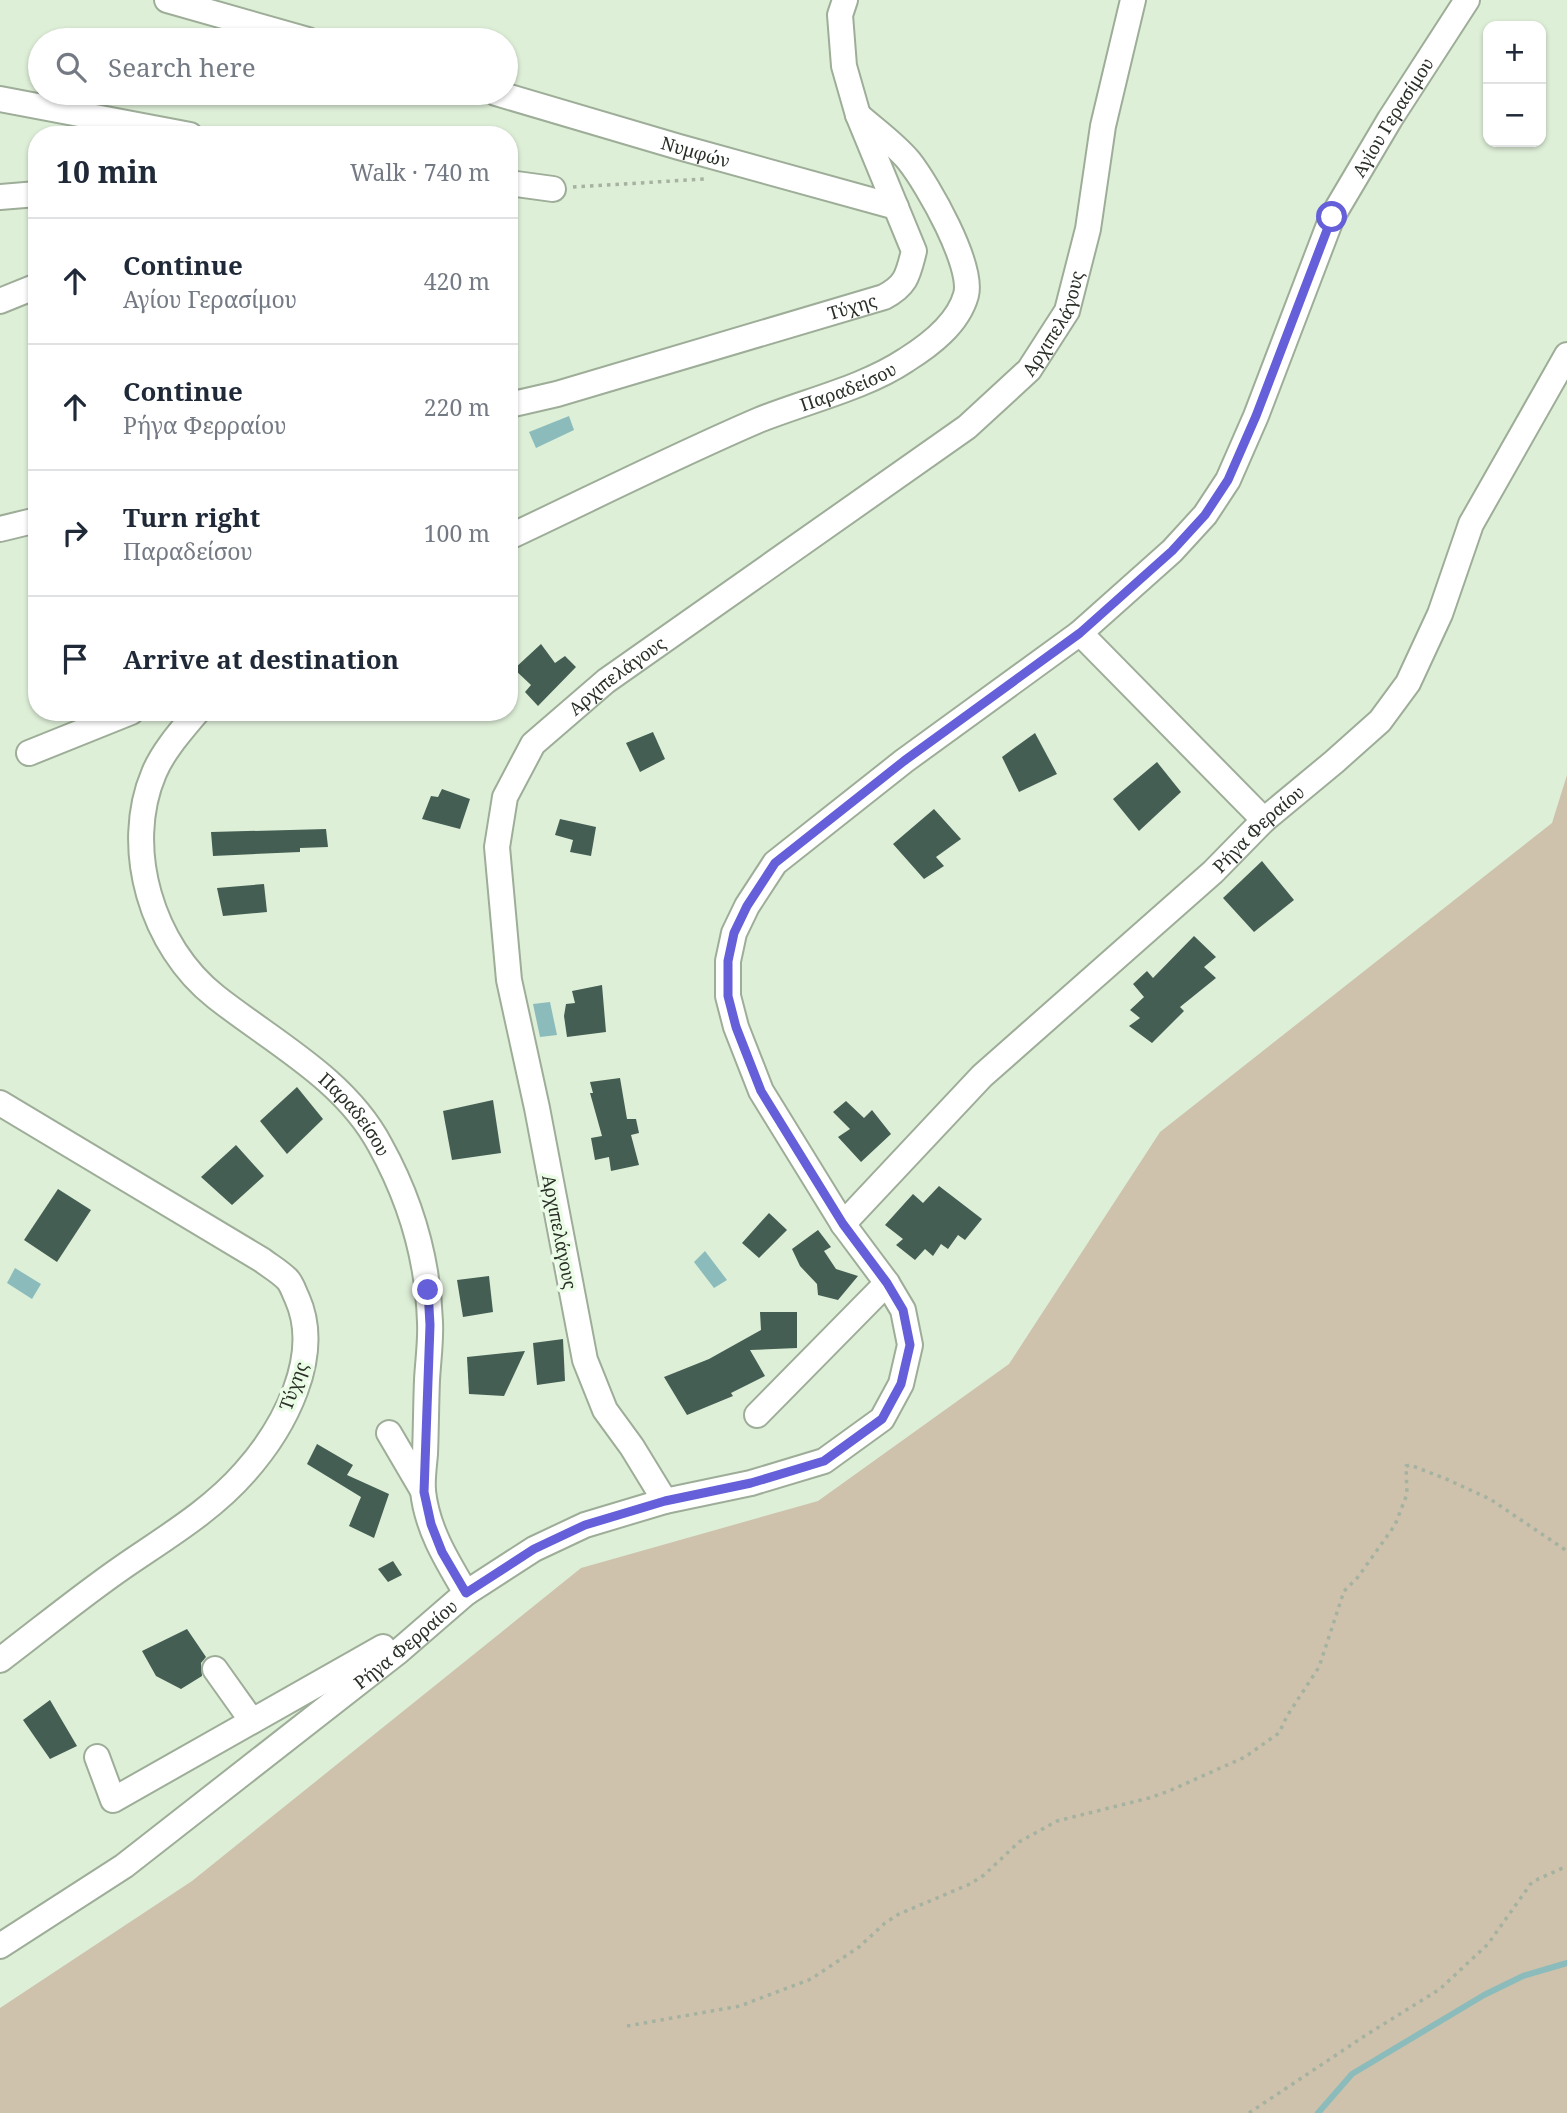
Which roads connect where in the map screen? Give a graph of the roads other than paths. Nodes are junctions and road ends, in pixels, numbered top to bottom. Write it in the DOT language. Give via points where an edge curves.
graph roads {
  1 [pos="167,0"];
  2 [pos="845,0"];
  3 [pos="1133,0"];
  4 [pos="1467,0"];
  5 [pos="266,28"];
  6 [pos="0,99"];
  7 [pos="518,99"];
  8 [pos="28,104"];
  9 [pos="32,105"];
  10 [pos="859,115"];
  11 [pos="142,126"];
  12 [pos="518,184"];
  13 [pos="553,188"];
  14 [pos="28,195"];
  15 [pos="0,197"];
  16 [pos="896,207"];
  17 [pos="28,290"];
  18 [pos="0,301"];
  19 [pos="1567,355"];
  20 [pos="518,403"];
  21 [pos="28,522"];
  22 [pos="0,529"];
  23 [pos="518,533"];
  24 [pos="1080,633"];
  25 [pos="109,721"];
  26 [pos="190,721"];
  27 [pos="29,753"];
  28 [pos="1264,820"];
  29 [pos="0,1103"];
  30 [pos="843,1224"];
  31 [pos="887,1283"];
  32 [pos="757,1415"];
  33 [pos="389,1433"];
  34 [pos="424,1492"];
  35 [pos="665,1501"];
  36 [pos="466,1593"];
  37 [pos="448,1611"];
  38 [pos="0,1660"];
  39 [pos="215,1669"];
  40 [pos="251,1721"];
  41 [pos="97,1757"];
  42 [pos="0,1946"];
  1 -- 5 [label="street"];
  2 -- 10 [label="street, Τύχης" via="840,15 844,66"];
  3 -- 35 [label="street, Αρχιπελάγους" via="1103,126 1088,229 1067,311 1029,370 956,435 606,681 533,744 505,797 497,847 509,980 585,1360 604,1410"];
  4 -- 24 [label="street, Αγίου Γερασίμου" via="1332,217 1228,480 1205,515 1172,551"];
  6 -- 8 [label="street"];
  7 -- 16 [label="street, Νυμφών"];
  9 -- 11 [label="street"];
  10 -- 16 [label="street, Τύχης"];
  10 -- 23 [label="street, Παραδείσου" via="907,159 929,188 953,239 967,280 966,295 954,320 904,362 760,420"];
  12 -- 13 [label="street"];
  14 -- 15 [label="street"];
  16 -- 20 [label="street, Τύχης" via="914,251 899,289 884,297"];
  17 -- 18 [label="street"];
  19 -- 28 [label="street, Ρήγα Φεραίου" via="1471,524 1440,614 1408,683 1380,721"];
  21 -- 22 [label="street"];
  24 -- 28 [label="street"];
  24 -- 30 [label="street, Αγίου Γερασίμου" via="904,761 775,863 734,933 728,996 736,1027 761,1091"];
  25 -- 27 [label="street"];
  26 -- 34 [label="street, Παραδείσου" via="155,770 145,797 142,861 148,892 163,930 186,966 214,996 301,1059 348,1102 373,1132 399,1180 428,1290"];
  28 -- 30 [label="street, Ρήγα Φεραίου" via="1213,872 982,1076"];
  29 -- 38 [label="street, Τύχης" via="289,1280 303,1312 306,1339 304,1361 278,1426 244,1473 186,1524"];
  30 -- 31 [label="street, Ρήγα Φερραίου"];
  31 -- 32 [label="street"];
  31 -- 35 [label="street, Ρήγα Φερραίου" via="903,1310 910,1345 901,1384 882,1419 824,1461 751,1483"];
  33 -- 34 [label="street"];
  34 -- 36 [label="street, Παραδείσου" via="442,1552"];
  35 -- 36 [label="street, Ρήγα Φερραίου" via="585,1525 534,1549"];
  36 -- 37 [label="street, Ρήγα Φερραίου"];
  37 -- 40 [label="street"];
  37 -- 42 [label="street, Ρήγα Φερραίου" via="124,1866"];
  39 -- 40 [label="street"];
  40 -- 41 [label="street" via="113,1800"];
}
